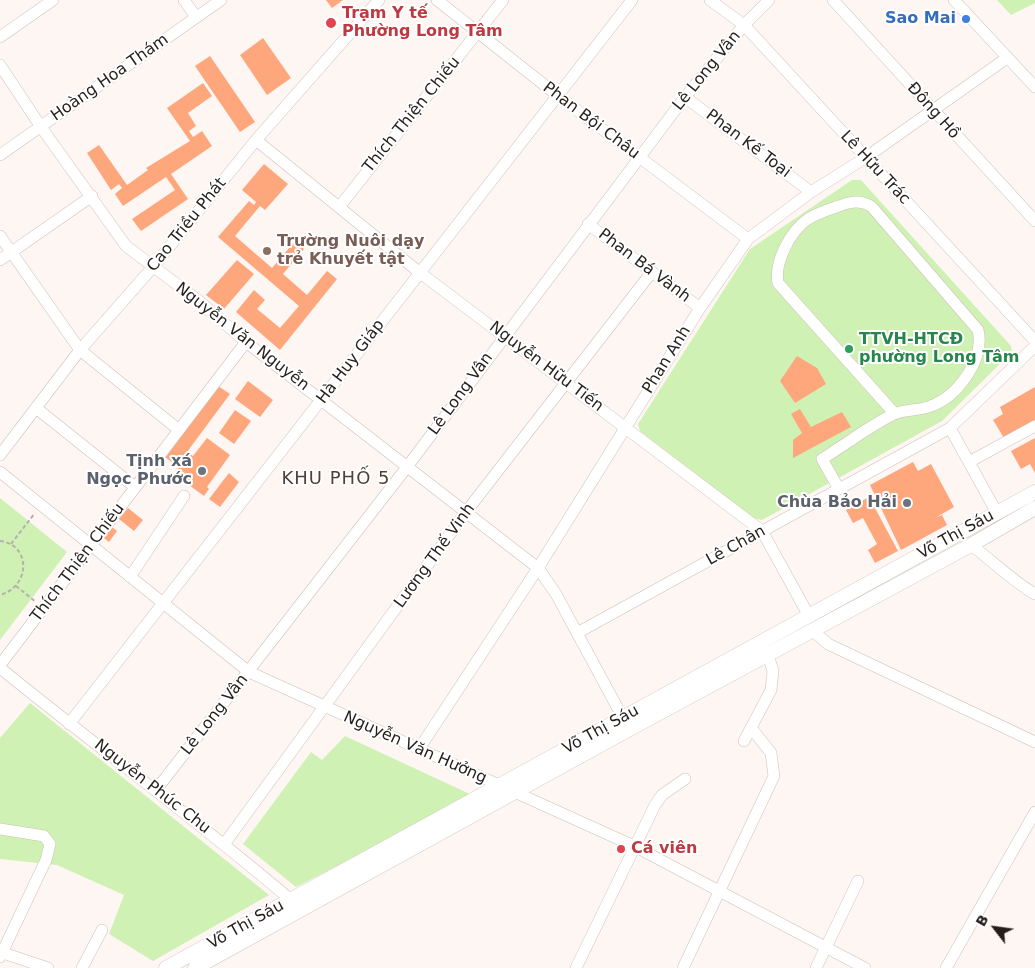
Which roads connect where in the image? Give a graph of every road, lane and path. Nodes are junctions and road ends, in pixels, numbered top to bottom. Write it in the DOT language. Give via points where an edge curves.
graph roads {
  1 [pos="53,0"];
  2 [pos="184,0"];
  3 [pos="221,0"];
  4 [pos="379,0"];
  5 [pos="437,0"];
  6 [pos="503,0"];
  7 [pos="632,0"];
  8 [pos="710,0"];
  9 [pos="769,0"];
  10 [pos="833,0"];
  11 [pos="954,0"];
  12 [pos="196,17"];
  13 [pos="744,25"];
  14 [pos="478,33"];
  15 [pos="0,37"];
  16 [pos="1007,58"];
  17 [pos="0,65"];
  18 [pos="1035,88"];
  19 [pos="556,95"];
  20 [pos="685,97"];
  21 [pos="933,112"];
  22 [pos="41,127"];
  23 [pos="256,140"];
  24 [pos="0,155"];
  25 [pos="640,158"];
  26 [pos="865,158"];
  27 [pos="810,192"];
  28 [pos="92,196"];
  29 [pos="340,206"];
  30 [pos="1035,221"];
  31 [pos="588,224"];
  32 [pos="0,236"];
  33 [pos="748,239"];
  34 [pos="11,252"];
  35 [pos="0,260"];
  36 [pos="152,268"];
  37 [pos="419,272"];
  38 [pos="651,273"];
  39 [pos="700,308"];
  40 [pos="504,335"];
  41 [pos="246,342"];
  42 [pos="1035,342"];
  43 [pos="1035,346"];
  44 [pos="80,350"];
  45 [pos="566,383"];
  46 [pos="323,400"];
  47 [pos="36,408"];
  48 [pos="895,414"];
  49 [pos="1035,426"];
  50 [pos="625,428"];
  51 [pos="950,428"];
  52 [pos="179,430"];
  53 [pos="0,455"];
  54 [pos="969,462"];
  55 [pos="407,467"];
  56 [pos="0,472"];
  57 [pos="135,487"];
  58 [pos="839,490"];
  59 [pos="1035,492"];
  60 [pos="184,496"];
  61 [pos="1035,508"];
  62 [pos="466,512"];
  63 [pos="35,513"];
  64 [pos="997,513"];
  65 [pos="762,531"];
  66 [pos="0,541"];
  67 [pos="11,544"];
  68 [pos="971,545"];
  69 [pos="90,546"];
  70 [pos="538,568"];
  71 [pos="130,577"];
  72 [pos="16,586"];
  73 [pos="1035,594"];
  74 [pos="0,595"];
  75 [pos="38,603"];
  76 [pos="163,604"];
  77 [pos="810,616"];
  78 [pos="813,631"];
  79 [pos="577,633"];
  80 [pos="768,655"];
  81 [pos="0,666"];
  82 [pos="249,672"];
  83 [pos="323,706"];
  84 [pos="623,718"];
  85 [pos="69,724"];
  86 [pos="752,729"];
  87 [pos="744,741"];
  88 [pos="1035,742"];
  89 [pos="419,749"];
  90 [pos="685,779"];
  91 [pos="498,785"];
  92 [pos="156,790"];
  93 [pos="514,793"];
  94 [pos="1035,812"];
  95 [pos="0,829"];
  96 [pos="225,843"];
  97 [pos="634,846"];
  98 [pos="858,881"];
  99 [pos="720,891"];
  100 [pos="291,900"];
  101 [pos="298,912"];
  102 [pos="102,930"];
  103 [pos="827,948"];
  104 [pos="1,954"];
  105 [pos="48,968"];
  106 [pos="82,968"];
  107 [pos="166,968"];
  108 [pos="195,968"];
  109 [pos="576,968"];
  110 [pos="683,968"];
  111 [pos="816,968"];
  112 [pos="865,968"];
  113 [pos="946,968"];
  1 -- 15 [label="street"];
  2 -- 12 [label="street"];
  3 -- 12 [label="street, Hoàng Hoa Thám"];
  4 -- 23 [label="street, Cao Triều Phát"];
  5 -- 14 [label="street, Phan Bội Châu"];
  6 -- 14 [label="street, Thích Thiện Chiếu"];
  7 -- 19 [label="street, Hà Huy Giáp"];
  8 -- 13 [label="street, Lê Hữu Trác"];
  9 -- 13 [label="street, Lê Long Vân"];
  10 -- 21 [label="street, Đông Hồ"];
  11 -- 16 [label="street"];
  12 -- 22 [label="street, Hoàng Hoa Thám"];
  13 -- 20 [label="street, Lê Long Vân"];
  13 -- 26 [label="street, Lê Hữu Trác"];
  14 -- 19 [label="street, Phan Bội Châu"];
  14 -- 29 [label="street, Thích Thiện Chiếu"];
  16 -- 18 [label="street"];
  16 -- 21 [label="street, Phan Anh"];
  17 -- 22 [label="street, Nguyễn Văn Nguyễn"];
  19 -- 25 [label="street, Phan Bội Châu"];
  19 -- 37 [label="street, Hà Huy Giáp"];
  20 -- 25 [label="street, Lê Long Vân"];
  20 -- 27 [label="street, Phan Kế Toại"];
  21 -- 26 [label="street, Phan Anh"];
  21 -- 30 [label="street, Đông Hồ"];
  22 -- 24 [label="street, Hoàng Hoa Thám"];
  22 -- 28 [label="street, Nguyễn Văn Nguyễn"];
  23 -- 29 [label="street, Nguyễn Hữu Tiến"];
  23 -- 36 [label="street, Cao Triều Phát"];
  25 -- 31 [label="street, Lê Long Vân"];
  25 -- 33 [label="street, Phan Bội Châu"];
  26 -- 27 [label="street, Phan Anh"];
  26 -- 42 [label="street, Lê Hữu Trác"];
  27 -- 33 [label="street, Phan Anh"];
  28 -- 34 [label="street"];
  28 -- 36 [label="street, Nguyễn Văn Nguyễn" via="126,246"];
  29 -- 37 [label="street, Nguyễn Hữu Tiến"];
  31 -- 38 [label="street, Phan Bá Vành"];
  31 -- 40 [label="street, Lê Long Vân"];
  32 -- 34 [label="street"];
  33 -- 39 [label="street, Phan Anh"];
  34 -- 35 [label="street"];
  34 -- 44 [label="street"];
  36 -- 41 [label="street, Nguyễn Văn Nguyễn" via="199,301"];
  36 -- 44 [label="street, Cao Triều Phát"];
  37 -- 40 [label="street, Nguyễn Hữu Tiến"];
  37 -- 46 [label="street, Hà Huy Giáp"];
  38 -- 39 [label="street, Phan Bá Vành"];
  38 -- 45 [label="street, Lương Thế Vinh"];
  39 -- 50 [label="street, Phan Anh"];
  40 -- 45 [label="street, Nguyễn Hữu Tiến"];
  40 -- 55 [label="street, Lê Long Vân"];
  41 -- 46 [label="street, Nguyễn Văn Nguyễn"];
  41 -- 52 [label="street, Thích Thiện Chiếu"];
  43 -- 51 [label="street, Lê Chân"];
  44 -- 47 [label="street, Cao Triều Phát"];
  44 -- 52 [label="street"];
  45 -- 50 [label="street, Nguyễn Hữu Tiến"];
  45 -- 62 [label="street, Lương Thế Vinh"];
  46 -- 55 [label="street, Nguyễn Văn Nguyễn"];
  46 -- 76 [label="street, Hà Huy Giáp"];
  47 -- 53 [label="street, Cao Triều Phát"];
  47 -- 57 [label="street"];
  48 -- 48 [label="street" via="778,283 782,256 806,220 849,203 864,202 872,207 978,330 980,339 971,366 954,390 932,406"];
  48 -- 58 [label="street" via="822,459"];
  49 -- 54 [label="street"];
  50 -- 65 [label="street, Nguyễn Hữu Tiến"];
  50 -- 70 [label="street, Phan Anh"];
  51 -- 54 [label="street"];
  51 -- 58 [label="street, Lê Chân"];
  52 -- 57 [label="street, Thích Thiện Chiếu"];
  54 -- 64 [label="street"];
  55 -- 62 [label="street, Nguyễn Văn Nguyễn"];
  55 -- 82 [label="street, Lê Long Vân"];
  56 -- 69 [label="street, Nguyễn Văn Hưởng"];
  57 -- 69 [label="street, Thích Thiện Chiếu"];
  58 -- 65 [label="street, Lê Chân"];
  59 -- 64 [label="main road, Võ Thị Sáu"];
  60 -- 71 [label="street"];
  61 -- 68 [label="main road, Võ Thị Sáu"];
  62 -- 70 [label="street, Nguyễn Văn Nguyễn"];
  62 -- 83 [label="street, Lương Thế Vinh"];
  63 -- 67 [label="path"];
  64 -- 77 [label="main road, Võ Thị Sáu"];
  65 -- 77 [label="street, Nguyễn Hữu Tiến"];
  65 -- 79 [label="street, Lê Chân"];
  66 -- 67 [label="path"];
  67 -- 72 [label="path" via="23,562 22,576"];
  68 -- 73 [label="street" via="1020,586"];
  68 -- 78 [label="main road, Võ Thị Sáu"];
  69 -- 71 [label="street, Nguyễn Văn Hưởng"];
  69 -- 81 [label="street, Thích Thiện Chiếu"];
  70 -- 79 [label="street, Nguyễn Văn Nguyễn"];
  70 -- 89 [label="street, Phan Anh"];
  71 -- 76 [label="street, Nguyễn Văn Hưởng"];
  72 -- 74 [label="path"];
  72 -- 75 [label="path"];
  76 -- 82 [label="street, Nguyễn Văn Hưởng"];
  76 -- 85 [label="street, Hà Huy Giáp"];
  77 -- 84 [label="main road, Võ Thị Sáu"];
  78 -- 80 [label="main road, Võ Thị Sáu"];
  78 -- 88 [label="street" via="828,644"];
  79 -- 84 [label="street, Nguyễn Văn Nguyễn"];
  80 -- 86 [label="street" via="773,671 771,690"];
  80 -- 93 [label="main road, Võ Thị Sáu"];
  81 -- 85 [label="street, Nguyễn Phúc Chu"];
  82 -- 83 [label="street, Nguyễn Văn Hưởng"];
  82 -- 92 [label="street, Lê Long Vân"];
  83 -- 89 [label="street, Nguyễn Văn Hưởng"];
  83 -- 96 [label="street, Lương Thế Vinh"];
  84 -- 91 [label="main road, Võ Thị Sáu"];
  85 -- 92 [label="street, Nguyễn Phúc Chu"];
  86 -- 87 [label="street"];
  86 -- 99 [label="street" via="770,753 774,776"];
  89 -- 91 [label="street, Nguyễn Văn Hưởng"];
  90 -- 97 [label="street" via="662,795"];
  91 -- 93 [label="street, Nguyễn Văn Hưởng"];
  91 -- 100 [label="main road, Võ Thị Sáu"];
  92 -- 96 [label="street, Nguyễn Phúc Chu"];
  93 -- 97 [label="street, Nguyễn Văn Hưởng"];
  93 -- 101 [label="main road, Võ Thị Sáu"];
  94 -- 113 [label="street"];
  95 -- 104 [label="street" via="44,836 50,844 46,860"];
  96 -- 100 [label="street, Nguyễn Phúc Chu"];
  97 -- 99 [label="street, Nguyễn Văn Hưởng"];
  97 -- 109 [label="street"];
  98 -- 103 [label="street"];
  99 -- 103 [label="street, Nguyễn Văn Hưởng"];
  99 -- 110 [label="street"];
  100 -- 101 [label="street, Nguyễn Phúc Chu"];
  100 -- 107 [label="main road, Võ Thị Sáu"];
  101 -- 108 [label="main road, Võ Thị Sáu"];
  102 -- 106 [label="street"];
  103 -- 111 [label="street"];
  103 -- 112 [label="street, Nguyễn Văn Hưởng"];
  104 -- 105 [label="street"];
}
